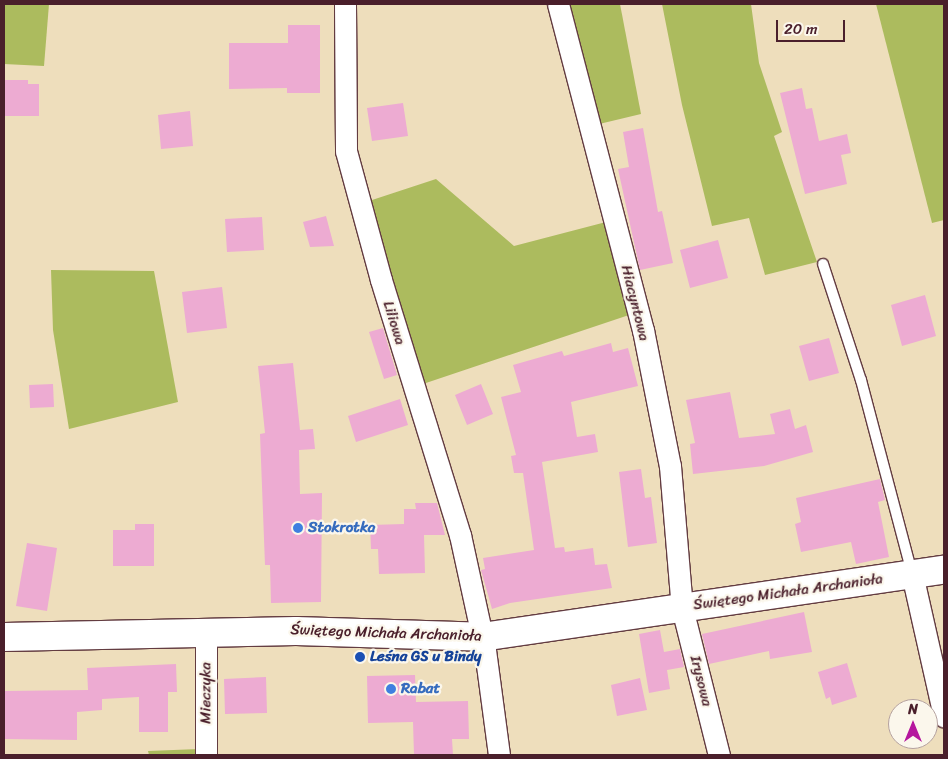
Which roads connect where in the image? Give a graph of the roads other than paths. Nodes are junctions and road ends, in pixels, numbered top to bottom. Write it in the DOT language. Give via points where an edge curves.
graph roads {
  1 [pos="345,4"];
  2 [pos="558,4"];
  3 [pos="823,264"];
  4 [pos="944,570"];
  5 [pos="912,574"];
  6 [pos="682,608"];
  7 [pos="206,631"];
  8 [pos="4,637"];
  9 [pos="482,637"];
  10 [pos="944,716"];
  11 [pos="206,755"];
  12 [pos="499,755"];
  13 [pos="720,755"];
  1 -- 9 [label="street, Liliowa" via="346,151 380,280 460,535"];
  2 -- 6 [label="street, Hiacyntowa" via="643,330 670,466"];
  3 -- 5 [label="lane" via="863,389"];
  4 -- 5 [label="street, Świętego Michała Archanioła"];
  5 -- 6 [label="street, Świętego Michała Archanioła"];
  5 -- 10 [label="street"];
  6 -- 9 [label="street, Świętego Michała Archanioła"];
  6 -- 13 [label="street, Irysowa"];
  7 -- 8 [label="street, Świętego Michała Archanioła"];
  7 -- 9 [label="street, Świętego Michała Archanioła"];
  7 -- 11 [label="street, Mieczyka"];
  9 -- 12 [label="street, Liliowa"];
}
